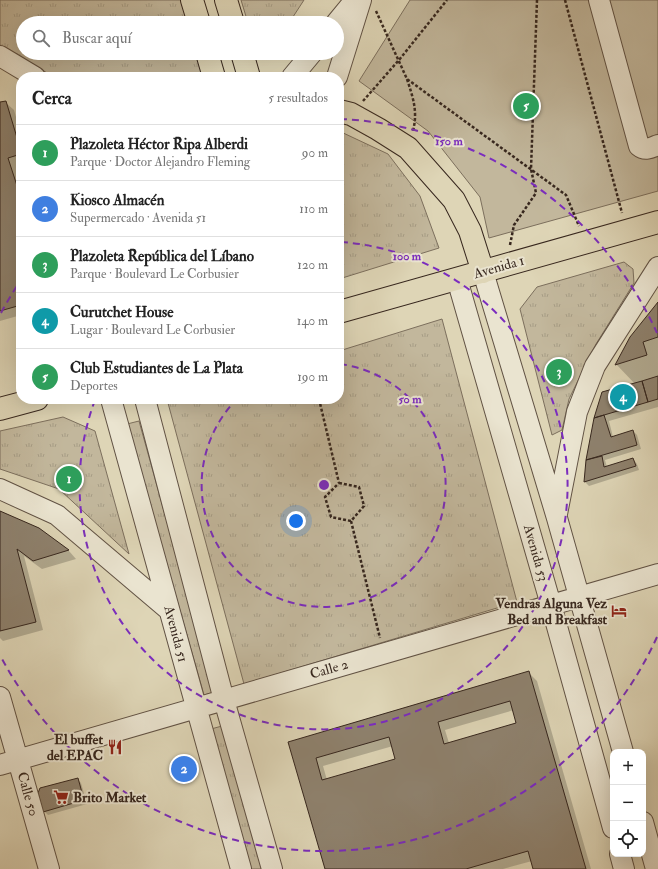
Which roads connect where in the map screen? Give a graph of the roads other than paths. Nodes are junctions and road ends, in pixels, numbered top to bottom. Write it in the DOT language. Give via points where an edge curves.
graph roads {
  1 [pos="192,0"];
  2 [pos="226,0"];
  3 [pos="355,0"];
  4 [pos="599,0"];
  5 [pos="367,3"];
  6 [pos="197,16"];
  7 [pos="231,16"];
  8 [pos="342,16"];
  9 [pos="0,56"];
  10 [pos="210,60"];
  11 [pos="244,60"];
  12 [pos="306,60"];
  13 [pos="344,60"];
  14 [pos="344,60"];
  15 [pos="27,72"];
  16 [pos="213,72"];
  17 [pos="248,72"];
  18 [pos="296,72"];
  19 [pos="339,72"];
  20 [pos="345,113"];
  21 [pos="658,145"];
  22 [pos="658,222"];
  23 [pos="658,267"];
  24 [pos="483,272"];
  25 [pos="457,279"];
  26 [pos="344,311"];
  27 [pos="18,404"];
  28 [pos="112,404"];
  29 [pos="147,404"];
  30 [pos="0,409"];
  31 [pos="0,489"];
  32 [pos="557,518"];
  33 [pos="658,574"];
  34 [pos="579,597"];
  35 [pos="551,605"];
  36 [pos="169,610"];
  37 [pos="0,697"];
  38 [pos="224,700"];
  39 [pos="196,708"];
  40 [pos="622,749"];
  41 [pos="9,762"];
  42 [pos="611,821"];
  43 [pos="646,833"];
  44 [pos="621,857"];
  45 [pos="49,869"];
  46 [pos="241,869"];
  47 [pos="272,869"];
  48 [pos="624,869"];
  49 [pos="656,869"];
  1 -- 6 [label="main road"];
  2 -- 7 [label="main road"];
  3 -- 8 [label="street"];
  4 -- 21 [label="street" via="639,146 647,149"];
  5 -- 14 [label="street"];
  9 -- 15 [label="street"];
  10 -- 16 [label="main road"];
  11 -- 17 [label="main road"];
  12 -- 18 [label="street"];
  13 -- 19 [label="street"];
  20 -- 24 [label="main road" via="408,148 454,200 470,231"];
  22 -- 24 [label="main road, Avenida 1"];
  23 -- 32 [label="street" via="595,366 577,412"];
  24 -- 25 [label="main road, Avenida 1"];
  24 -- 32 [label="street, Avenida 53"];
  25 -- 26 [label="main road, Avenida 1"];
  25 -- 35 [label="street, Avenida 53"];
  27 -- 30 [label="main road"];
  28 -- 36 [label="street, Avenida 51"];
  29 -- 38 [label="street, Avenida 51"];
  31 -- 36 [label="street" via="57,515"];
  32 -- 34 [label="street, Avenida 53"];
  33 -- 34 [label="street, Calle 2"];
  34 -- 35 [label="street, Calle 2"];
  34 -- 40 [label="street, Avenida 53"];
  35 -- 38 [label="street, Calle 2"];
  35 -- 42 [label="street, Avenida 53"];
  36 -- 39 [label="street, Avenida 51"];
  37 -- 41 [label="street, Calle 50"];
  38 -- 39 [label="street, Calle 2"];
  38 -- 47 [label="street, Avenida 51"];
  39 -- 41 [label="street, Calle 2"];
  39 -- 46 [label="street, Avenida 51"];
  41 -- 45 [label="street, Calle 50"];
  43 -- 49 [label="street"];
  44 -- 48 [label="street"];
}
